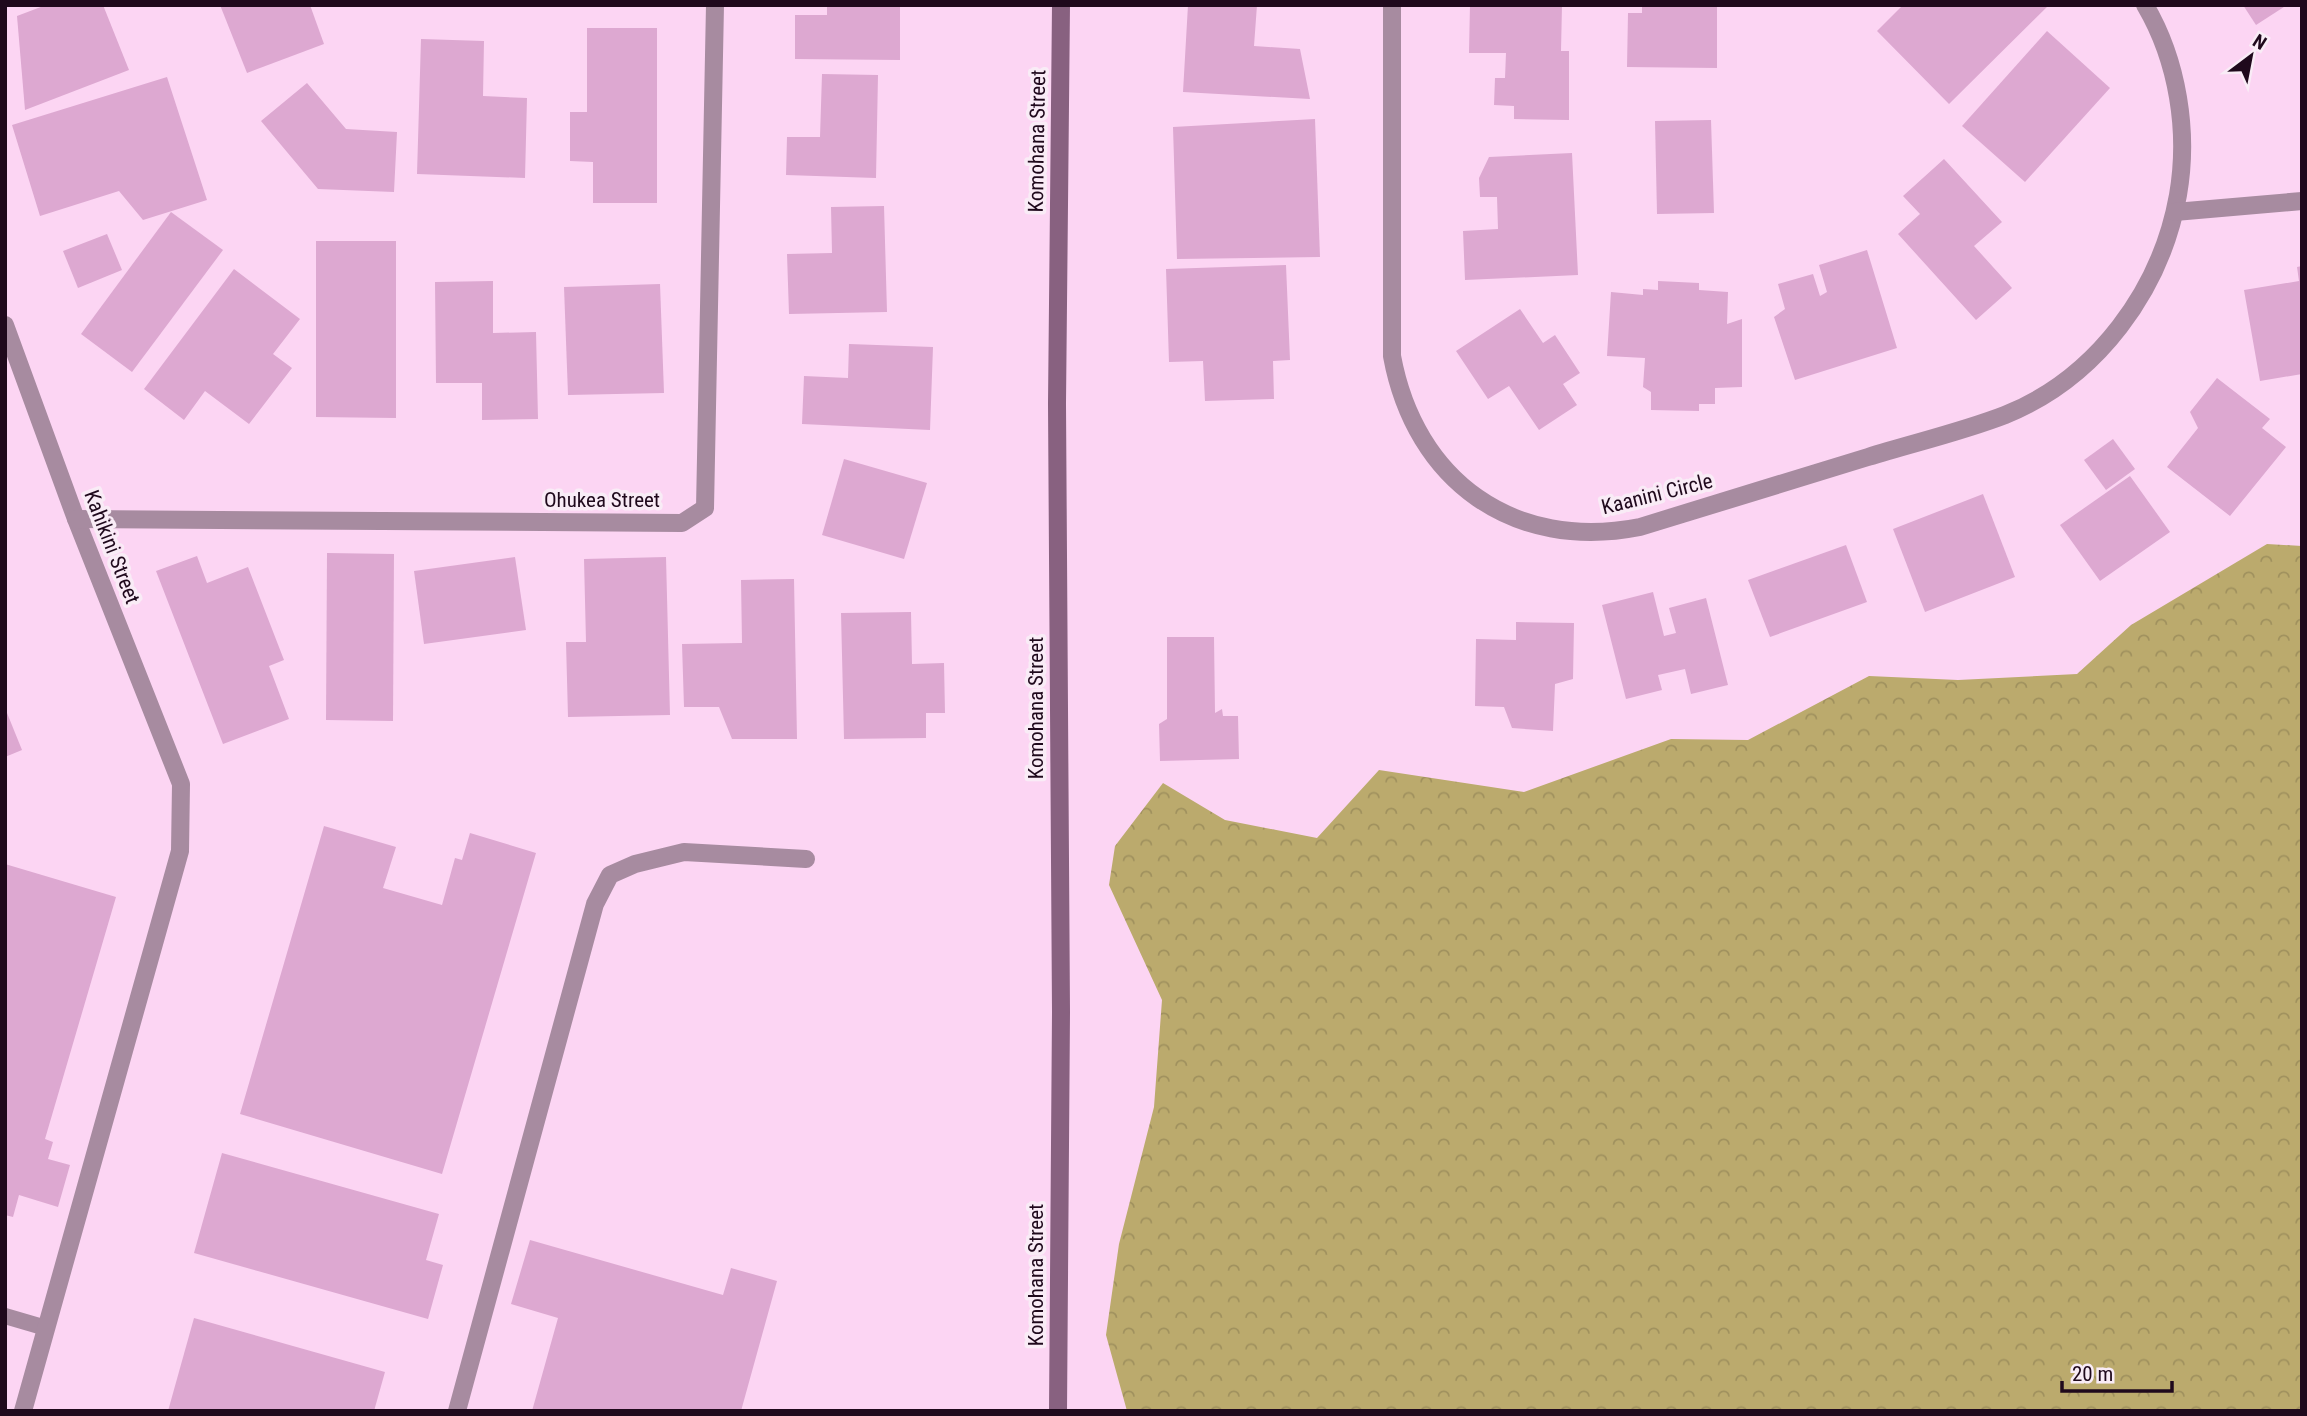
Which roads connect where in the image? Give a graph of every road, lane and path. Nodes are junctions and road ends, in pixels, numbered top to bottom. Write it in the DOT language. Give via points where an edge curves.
graph roads {
  1 [pos="715,5"];
  2 [pos="1061,5"];
  3 [pos="1392,5"];
  4 [pos="2145,5"];
  5 [pos="2302,201"];
  6 [pos="2175,212"];
  7 [pos="5,325"];
  8 [pos="76,519"];
  9 [pos="806,859"];
  10 [pos="5,1316"];
  11 [pos="46,1328"];
  12 [pos="23,1411"];
  13 [pos="457,1411"];
  14 [pos="1058,1411"];
  1 -- 8 [label="street, Ohukea Street" via="705,508 682,523"];
  2 -- 14 [label="main road, Komohana Street"];
  3 -- 6 [label="street, Kaanini Circle" via="1392,356 1402,400 1422,441 1450,476 1486,504 1549,529 1595,533 1640,527 2026,404 2064,381 2114,334 2152,277"];
  4 -- 6 [label="street, Kaanini Circle" via="2163,43 2180,110 2182,156"];
  5 -- 6 [label="street"];
  7 -- 8 [label="street, Kahikini Street"];
  8 -- 11 [label="street, Kahikini Street" via="181,784 180,851"];
  9 -- 13 [label="street" via="684,852 610,875 595,904"];
  10 -- 11 [label="lane"];
  11 -- 12 [label="street"];
}
